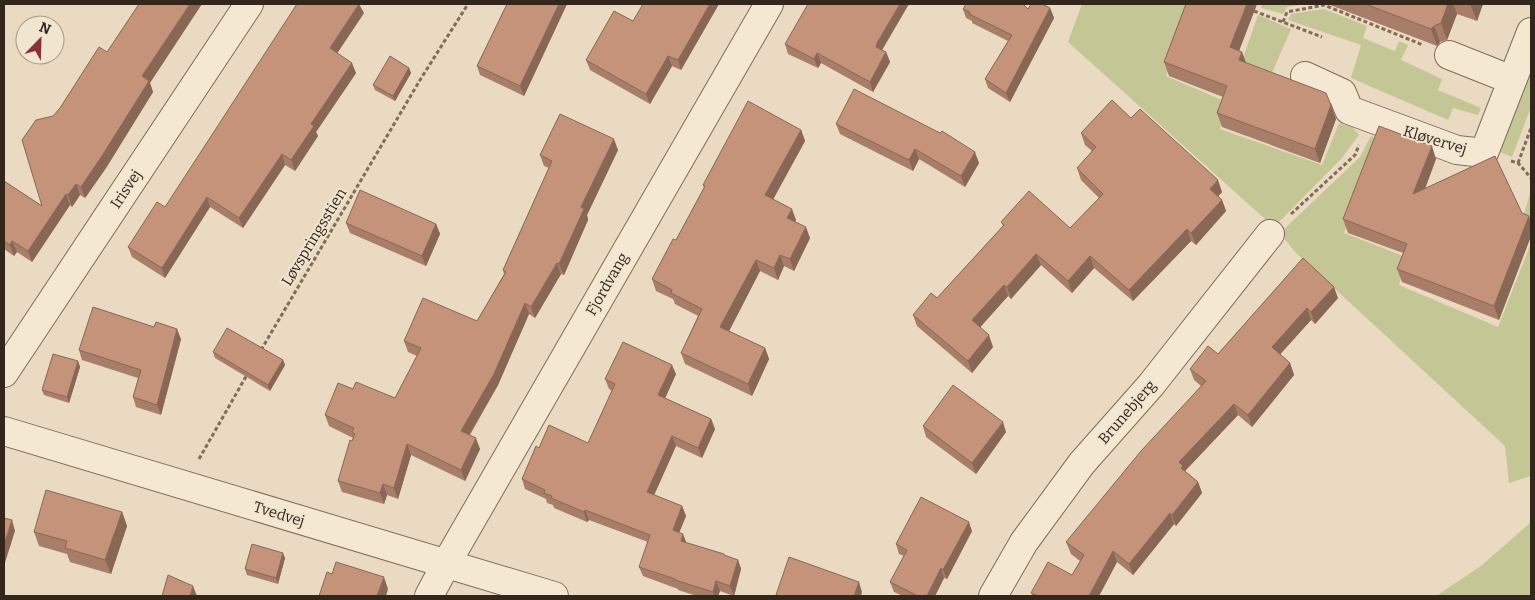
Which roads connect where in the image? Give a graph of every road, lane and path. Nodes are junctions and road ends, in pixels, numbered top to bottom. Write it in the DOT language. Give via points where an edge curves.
graph roads {
  1 [pos="249,4"];
  2 [pos="468,4"];
  3 [pos="769,4"];
  4 [pos="1254,11"];
  5 [pos="1283,22"];
  6 [pos="1531,32"];
  7 [pos="1322,37"];
  8 [pos="1449,55"];
  9 [pos="1305,76"];
  10 [pos="1512,80"];
  11 [pos="1370,118"];
  12 [pos="1531,128"];
  13 [pos="1518,162"];
  14 [pos="1270,234"];
  15 [pos="256,358"];
  16 [pos="251,367"];
  17 [pos="4,373"];
  18 [pos="4,431"];
  19 [pos="184,485"];
  20 [pos="446,564"];
  21 [pos="430,596"];
  22 [pos="554,596"];
  23 [pos="993,596"];
  1 -- 17 [label="street, Irisvej"];
  2 -- 15 [label="path, Løvspringsstien"];
  3 -- 20 [label="street, Fjordvang"];
  4 -- 5 [label="path"];
  5 -- 7 [label="path"];
  5 -- 8 [label="path" via="1287,12 1324,5"];
  6 -- 10 [label="street, Kløvervej"];
  8 -- 10 [label="street"];
  9 -- 11 [label="street, Kløvervej" via="1342,93 1349,110"];
  10 -- 11 [label="street, Kløvervej" via="1484,153 1457,150"];
  11 -- 14 [label="path" via="1355,155"];
  12 -- 13 [label="path"];
  14 -- 23 [label="street, Brunebjerg" via="1151,385 1082,463 1024,542"];
  16 -- 19 [label="path"];
  18 -- 19 [label="street, Tvedvej"];
  19 -- 20 [label="street, Tvedvej"];
  20 -- 21 [label="street, Fjordvang"];
  20 -- 22 [label="street, Tvedvej"];
}
